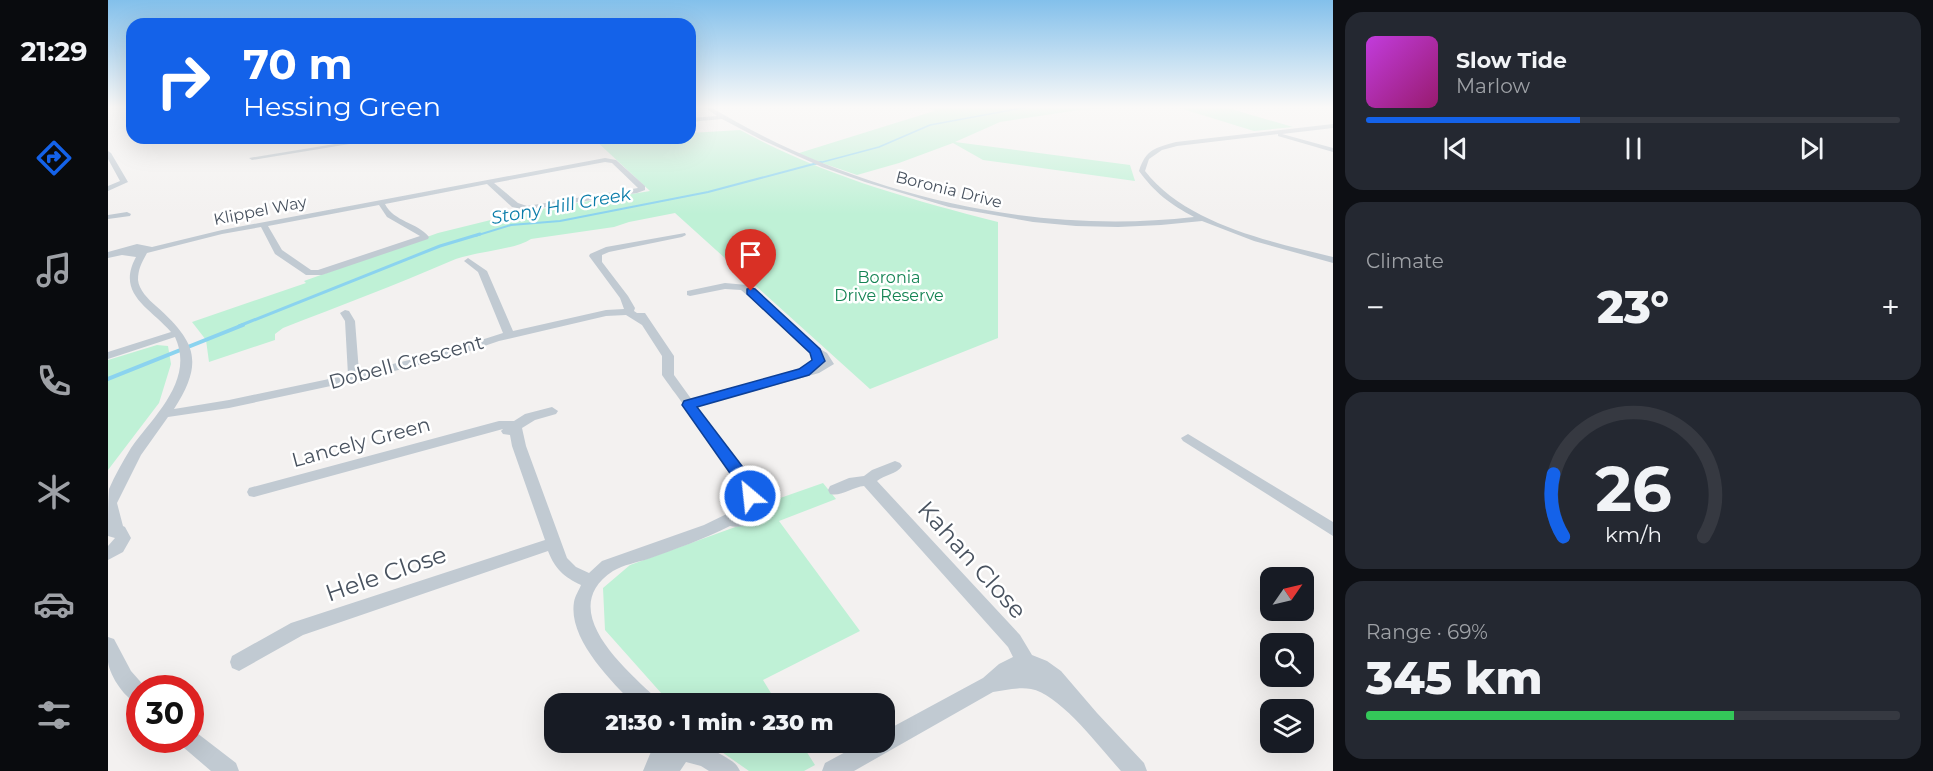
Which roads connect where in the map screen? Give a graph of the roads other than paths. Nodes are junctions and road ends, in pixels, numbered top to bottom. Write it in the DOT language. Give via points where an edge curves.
graph roads {
  1 [pos="771,142"];
  2 [pos="1194,142"];
  3 [pos="1305,142"];
  4 [pos="344,144"];
  5 [pos="1333,150"];
  6 [pos="108,153"];
  7 [pos="252,158"];
  8 [pos="491,182"];
  9 [pos="108,189"];
  10 [pos="383,204"];
  11 [pos="127,214"];
  12 [pos="108,217"];
  13 [pos="1204,218"];
  14 [pos="266,226"];
  15 [pos="682,235"];
  16 [pos="145,250"];
  17 [pos="108,256"];
  18 [pos="130,256"];
  19 [pos="1333,260"];
  20 [pos="468,261"];
  21 [pos="690,293"];
  22 [pos="629,310"];
  23 [pos="345,313"];
  24 [pos="509,334"];
  25 [pos="179,335"];
  26 [pos="108,356"];
  27 [pos="354,377"];
  28 [pos="689,405"];
  29 [pos="552,411"];
  30 [pos="165,412"];
  31 [pos="510,429"];
  32 [pos="1188,438"];
  33 [pos="895,465"];
  34 [pos="868,481"];
  35 [pos="835,490"];
  36 [pos="254,492"];
  37 [pos="109,505"];
  38 [pos="112,530"];
  39 [pos="1333,530"];
  40 [pos="554,543"];
  41 [pos="109,555"];
  42 [pos="592,582"];
  43 [pos="108,645"];
  44 [pos="238,662"];
  45 [pos="1027,670"];
  46 [pos="126,679"];
  47 [pos="637,693"];
  48 [pos="204,751"];
  49 [pos="668,753"];
  50 [pos="672,753"];
  51 [pos="695,753"];
  52 [pos="228,771"];
  53 [pos="654,771"];
  54 [pos="667,771"];
  55 [pos="729,771"];
  56 [pos="833,771"];
  57 [pos="1136,771"];
  1 -- 13 [label="street, Boronia Drive" via="804,159 930,201 1033,221 1143,225"];
  2 -- 13 [label="street" via="1160,149 1146,158 1142,171 1154,189 1167,199"];
  3 -- 5 [label="street"];
  4 -- 7 [label="street"];
  6 -- 9 [label="street" via="124,182"];
  8 -- 8 [label="street, Klippel Way" via="607,161 616,164 642,188 522,208"];
  8 -- 10 [label="street, Klippel Way" via="401,197"];
  10 -- 14 [label="street, Klippel Way" via="355,206"];
  10 -- 14 [label="street" via="396,220 420,236 313,274 278,252"];
  11 -- 12 [label="street"];
  13 -- 19 [label="street"];
  14 -- 16 [label="street, Klippel Way"];
  15 -- 22 [label="street" via="612,248 597,256"];
  16 -- 18 [label="street"];
  16 -- 18 [label="street, Klippel Way"];
  17 -- 18 [label="street, Klippel Way"];
  18 -- 25 [label="street" via="138,295"];
  20 -- 24 [label="street" via="482,271"];
  21 -- 28 [label="street" via="725,285 744,287 823,355 828,364 815,371"];
  22 -- 24 [label="street, Dobell Crescent"];
  22 -- 28 [label="street" via="668,356 668,375"];
  23 -- 27 [label="street" via="350,321"];
  24 -- 27 [label="street, Dobell Crescent" via="451,354"];
  25 -- 26 [label="street"];
  25 -- 30 [label="street" via="188,364"];
  27 -- 30 [label="street, Dobell Crescent" via="205,408"];
  28 -- 42 [label="street" via="756,493 760,508 752,517 608,566"];
  29 -- 31 [label="street, Lancely Green" via="530,417"];
  30 -- 37 [label="street" via="135,454"];
  31 -- 36 [label="street, Lancely Green" via="478,432"];
  31 -- 40 [label="street"];
  32 -- 39 [label="street"];
  33 -- 34 [label="street"];
  34 -- 35 [label="street"];
  34 -- 45 [label="street, Kahan Close" via="1014,641"];
  37 -- 38 [label="street"];
  38 -- 41 [label="street" via="123,534 123,538"];
  40 -- 42 [label="street" via="560,561 570,572"];
  40 -- 44 [label="street, Hele Close" via="297,629"];
  42 -- 47 [label="street" via="582,612 585,630 598,653"];
  43 -- 46 [label="street"];
  45 -- 56 [label="street" via="990,684"];
  45 -- 57 [label="street" via="1081,711"];
  48 -- 52 [label="street"];
  49 -- 53 [label="street"];
  50 -- 54 [label="street"];
  51 -- 55 [label="street"];
}
